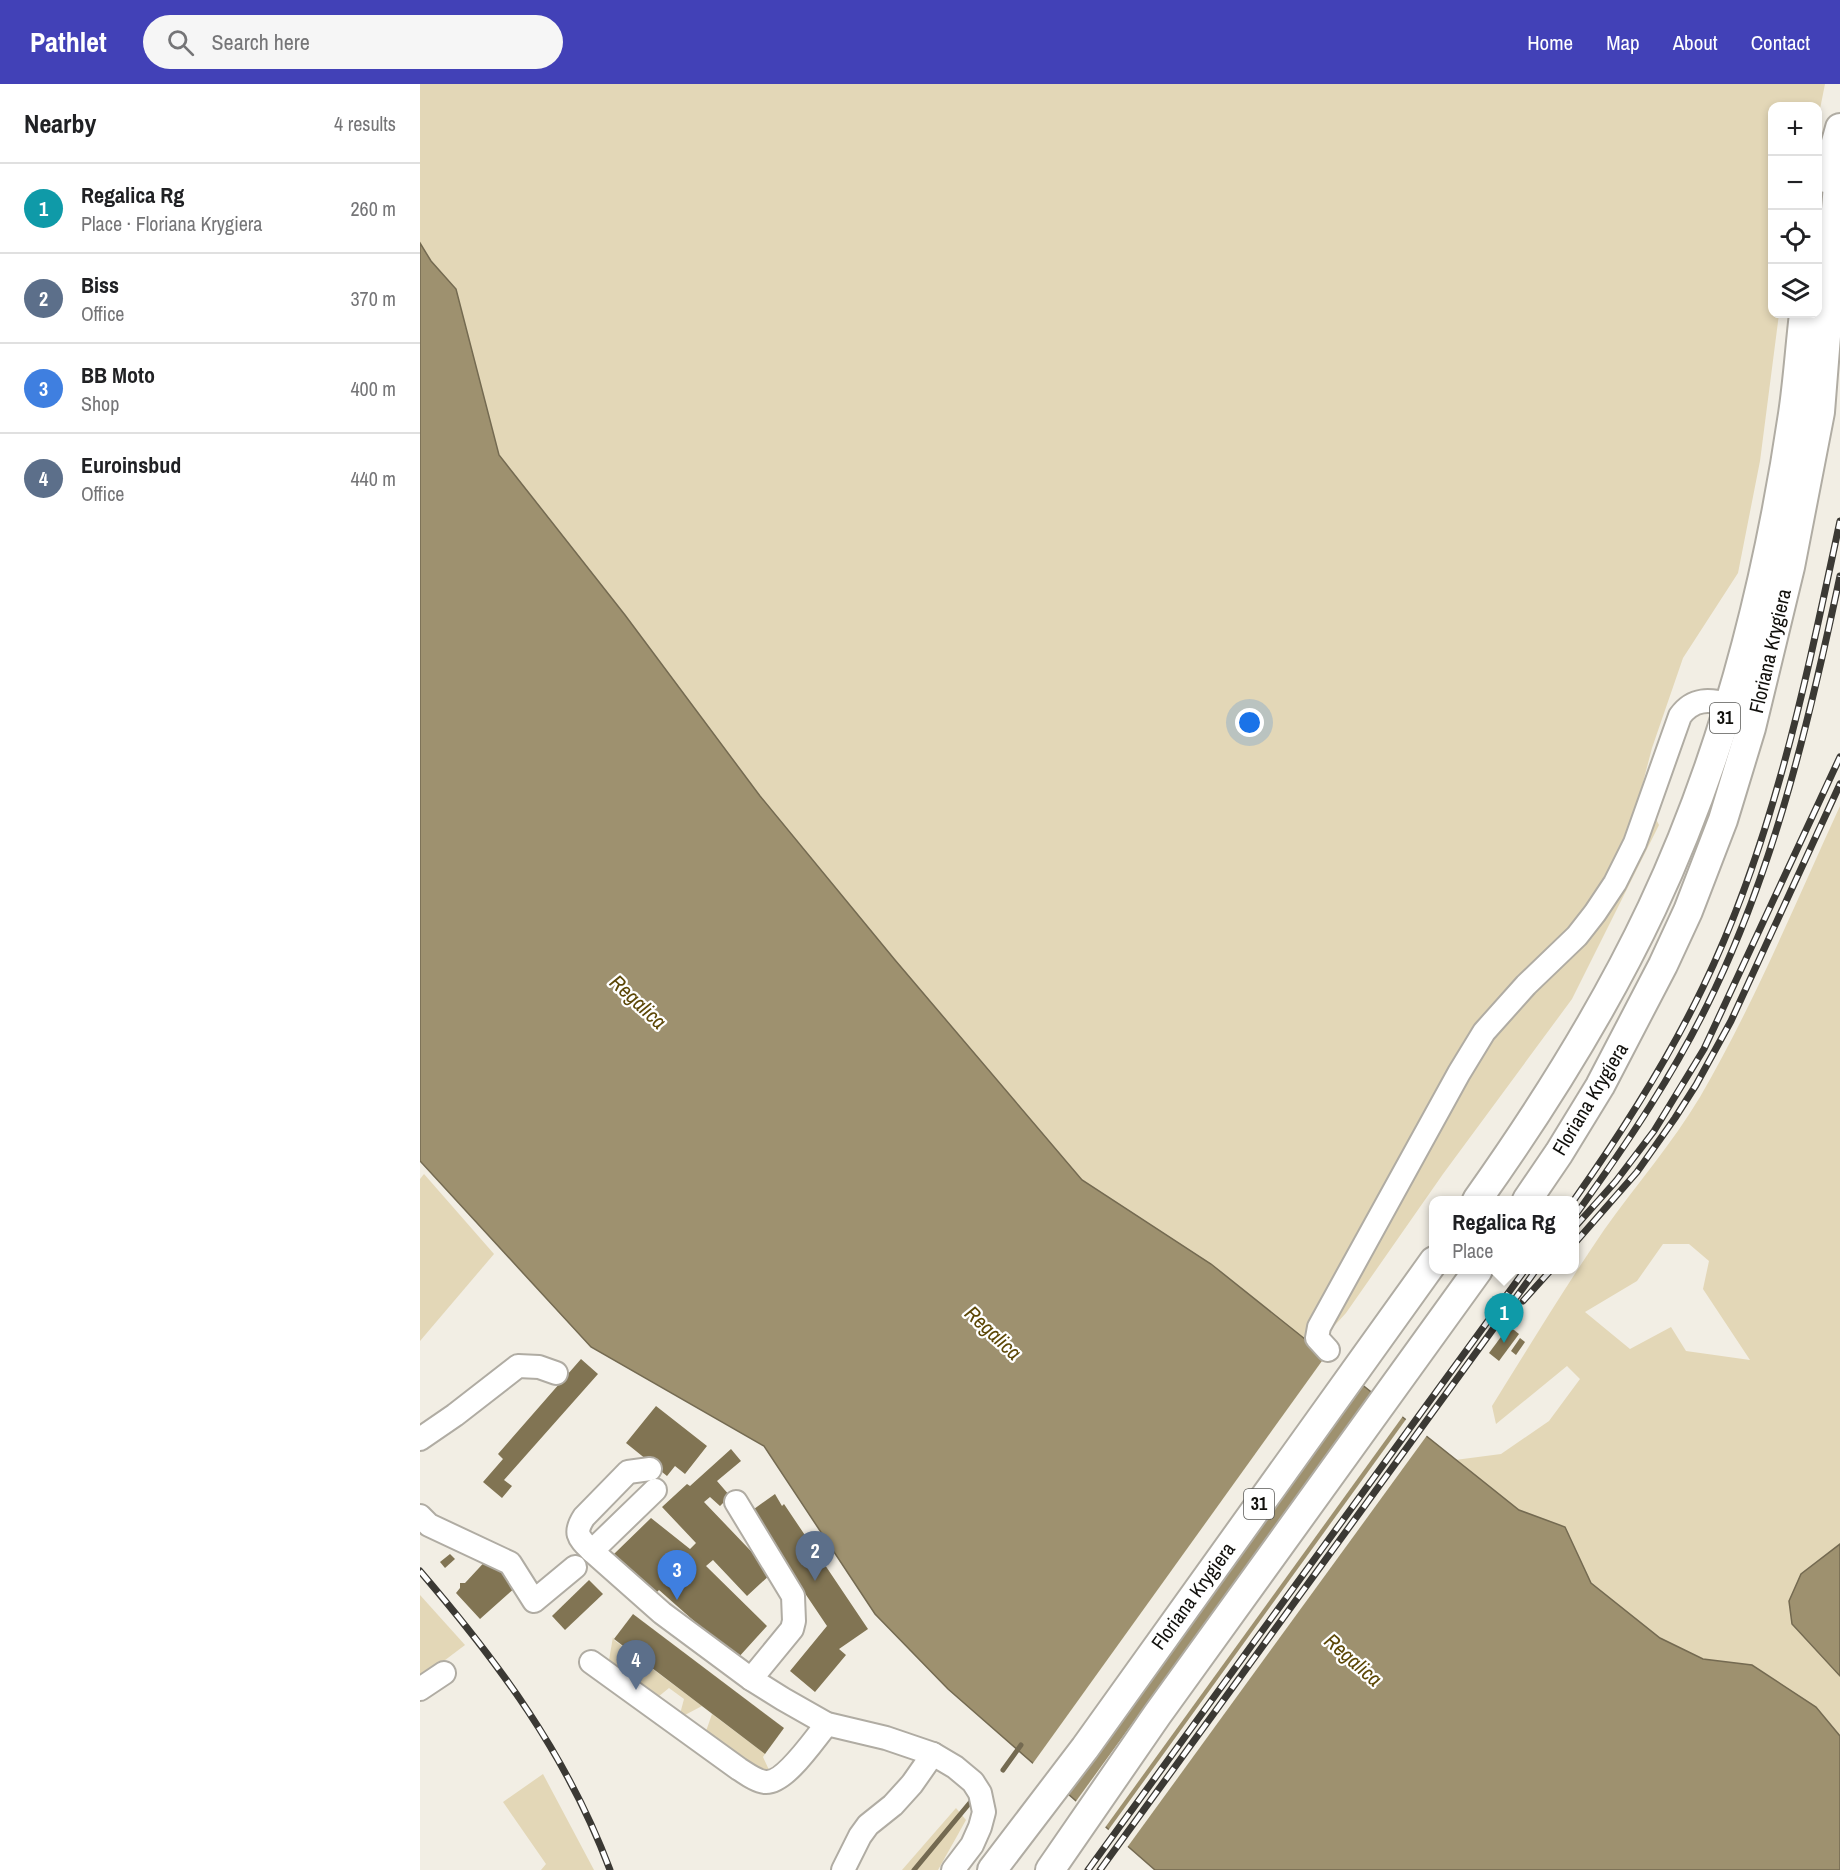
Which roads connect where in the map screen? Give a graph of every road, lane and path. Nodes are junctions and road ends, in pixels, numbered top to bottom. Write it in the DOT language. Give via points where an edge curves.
graph roads {
  1 [pos="1840,128"];
  2 [pos="1840,159"];
  3 [pos="1819,210"];
  4 [pos="1804,318"];
  5 [pos="1729,705"];
  6 [pos="1480,1196"];
  7 [pos="1530,1196"];
  8 [pos="1429,1268"];
  9 [pos="1474,1274"];
  10 [pos="1328,1350"];
  11 [pos="556,1373"];
  12 [pos="420,1439"];
  13 [pos="736,1502"];
  14 [pos="420,1516"];
  15 [pos="592,1551"];
  16 [pos="575,1567"];
  17 [pos="591,1662"];
  18 [pos="444,1673"];
  19 [pos="751,1679"];
  20 [pos="420,1689"];
  21 [pos="827,1724"];
  22 [pos="933,1754"];
  23 [pos="1057,1860"];
  24 [pos="843,1870"];
  25 [pos="953,1870"];
  26 [pos="992,1870"];
  1 -- 3 [label="main road"];
  2 -- 7 [label="main road, Floriana Krygiera / 31" via="1820,412 1790,567 1751,728 1723,820 1663,965 1600,1086"];
  4 -- 5 [label="main road, Floriana Krygiera / 31" via="1785,460 1758,594"];
  5 -- 6 [label="main road, Floriana Krygiera / 31" via="1698,796 1653,906 1552,1091"];
  5 -- 10 [label="street" via="1700,701 1680,716 1635,843 1596,913 1506,1005 1471,1052 1318,1327 1317,1338"];
  8 -- 26 [label="main road, Floriana Krygiera / 31" via="1085,1748"];
  9 -- 23 [label="main road, Floriana Krygiera / 31"];
  11 -- 12 [label="street" via="518,1366"];
  13 -- 19 [label="street" via="793,1596 792,1629"];
  14 -- 16 [label="street" via="510,1563 534,1601"];
  15 -- 15 [label="street" via="653,1480 628,1472 584,1517 578,1534"];
  15 -- 19 [label="street" via="662,1613"];
  17 -- 21 [label="street" via="739,1769 765,1782 786,1773"];
  18 -- 20 [label="street"];
  19 -- 21 [label="street"];
  21 -- 22 [label="street"];
  22 -- 24 [label="street" via="893,1805 868,1825"];
  22 -- 25 [label="street" via="973,1782 983,1801 981,1827"];
}
